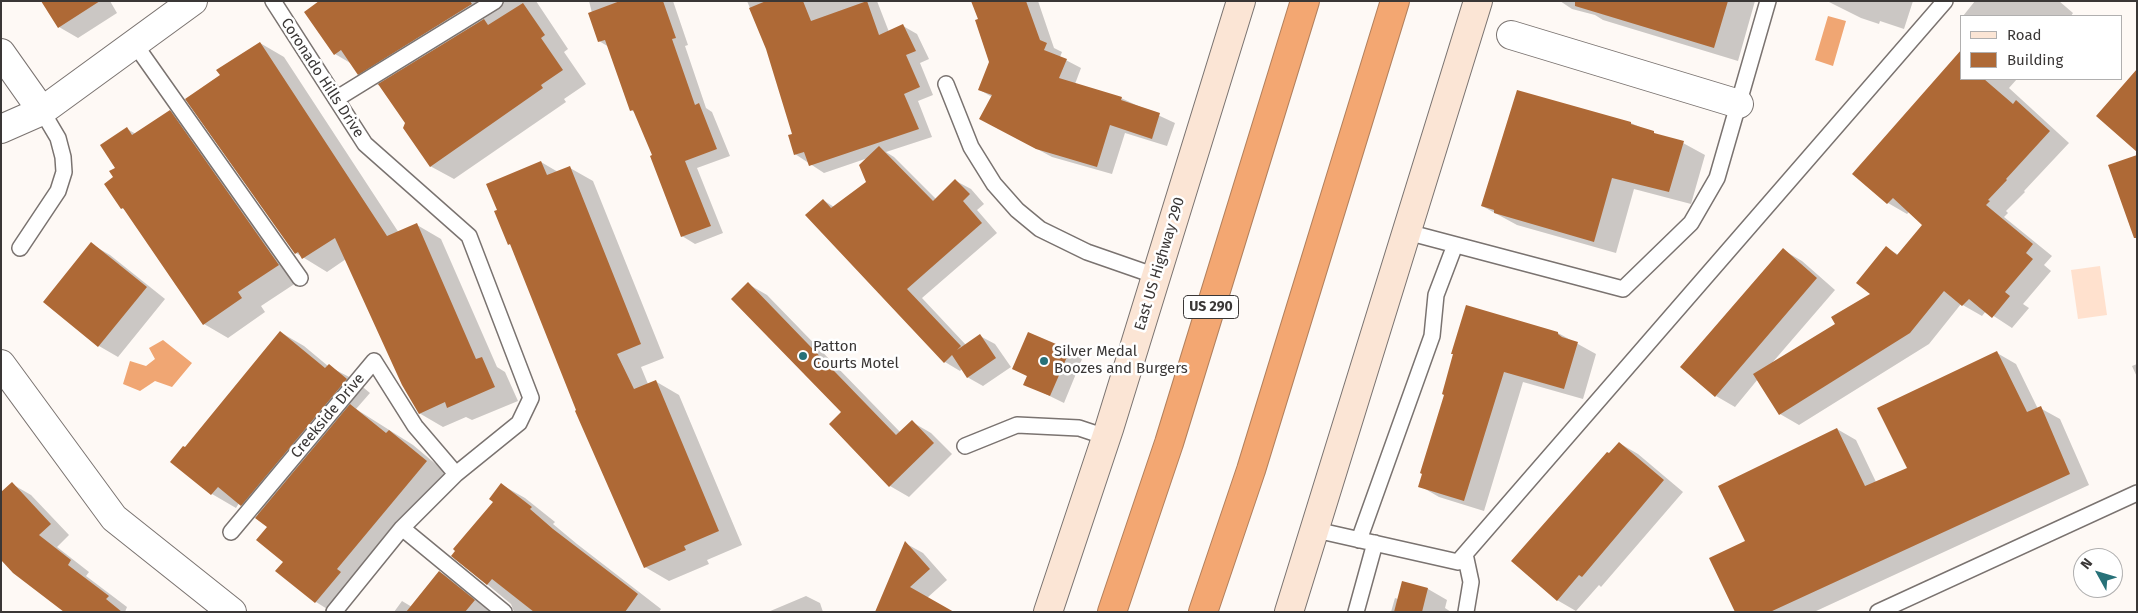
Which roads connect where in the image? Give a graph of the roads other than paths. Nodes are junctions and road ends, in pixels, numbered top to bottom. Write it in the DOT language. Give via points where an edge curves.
graph roads {
  1 [pos="193,1"];
  2 [pos="273,1"];
  3 [pos="495,1"];
  4 [pos="1241,1"];
  5 [pos="1305,1"];
  6 [pos="1395,1"];
  7 [pos="1478,1"];
  8 [pos="1768,1"];
  9 [pos="1945,1"];
  10 [pos="1510,35"];
  11 [pos="134,44"];
  12 [pos="1,54"];
  13 [pos="946,84"];
  14 [pos="336,99"];
  15 [pos="1739,104"];
  16 [pos="42,111"];
  17 [pos="1,129"];
  18 [pos="1407,232"];
  19 [pos="1455,244"];
  20 [pos="20,248"];
  21 [pos="1156,276"];
  22 [pos="300,278"];
  23 [pos="1,364"];
  24 [pos="1106,437"];
  25 [pos="965,446"];
  26 [pos="456,474"];
  27 [pos="2137,493"];
  28 [pos="402,528"];
  29 [pos="1316,530"];
  30 [pos="231,532"];
  31 [pos="1359,540"];
  32 [pos="1375,543"];
  33 [pos="1465,554"];
  34 [pos="232,612"];
  35 [pos="334,612"];
  36 [pos="504,612"];
  37 [pos="1048,612"];
  38 [pos="1112,612"];
  39 [pos="1203,612"];
  40 [pos="1289,612"];
  41 [pos="1356,612"];
  42 [pos="1466,612"];
  43 [pos="1878,612"];
  1 -- 11 [label="street"];
  2 -- 14 [label="lane, Coronado Hills Drive"];
  3 -- 14 [label="lane"];
  4 -- 21 [label="main road, East US Highway 290"];
  5 -- 38 [label="highway, US 290" via="1172,433"];
  6 -- 39 [label="highway" via="1251,470"];
  7 -- 18 [label="main road"];
  8 -- 15 [label="lane"];
  9 -- 33 [label="lane"];
  10 -- 15 [label="street"];
  11 -- 16 [label="street"];
  11 -- 22 [label="lane"];
  12 -- 16 [label="street"];
  13 -- 21 [label="lane" via="971,147 994,184 1017,210 1040,229 1087,252"];
  14 -- 26 [label="lane, Coronado Hills Drive" via="365,144 469,236 531,398 519,423"];
  15 -- 19 [label="lane" via="1717,178 1692,223 1623,289"];
  16 -- 17 [label="street"];
  16 -- 20 [label="lane" via="58,138 64,172 58,191"];
  18 -- 19 [label="lane"];
  18 -- 29 [label="main road"];
  19 -- 31 [label="lane" via="1436,295 1432,336"];
  21 -- 24 [label="main road, East US Highway 290"];
  23 -- 34 [label="street" via="114,518"];
  24 -- 25 [label="lane" via="1079,428 1017,425"];
  24 -- 37 [label="main road, East US Highway 290"];
  26 -- 28 [label="lane"];
  26 -- 30 [label="lane, Creekside Drive" via="415,426 374,361"];
  27 -- 43 [label="lane"];
  28 -- 35 [label="lane"];
  28 -- 36 [label="lane"];
  29 -- 31 [label="lane"];
  29 -- 40 [label="main road"];
  31 -- 32 [label="lane"];
  32 -- 33 [label="lane" via="1458,562"];
  32 -- 41 [label="lane"];
  33 -- 42 [label="lane" via="1471,582"];
}
